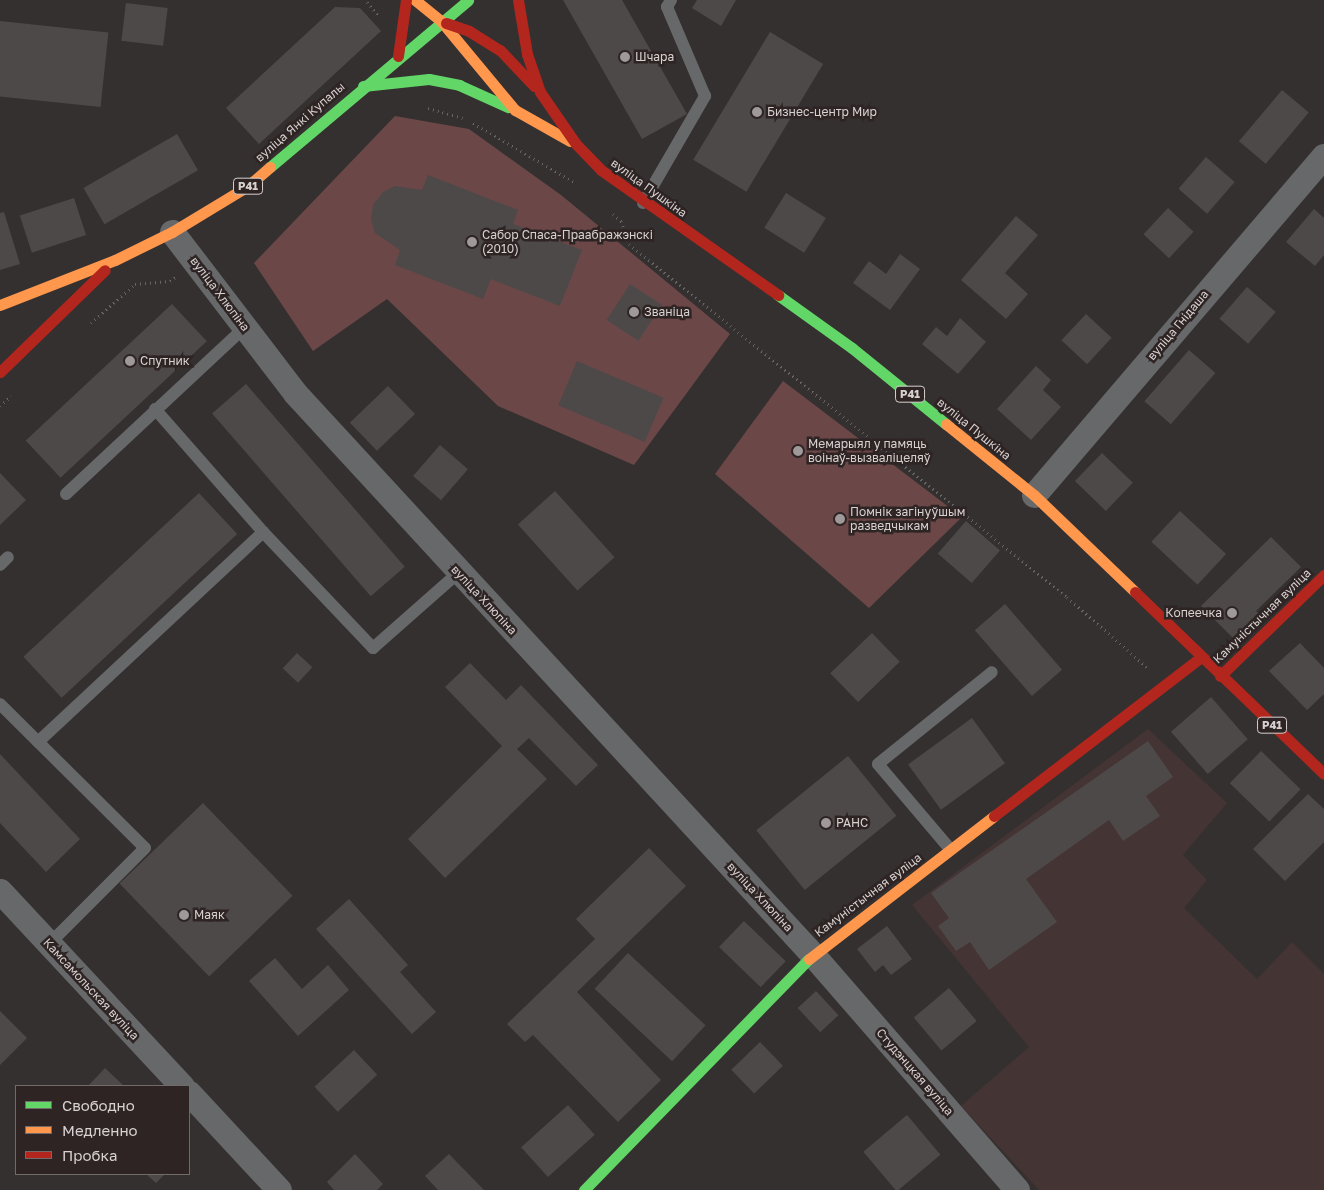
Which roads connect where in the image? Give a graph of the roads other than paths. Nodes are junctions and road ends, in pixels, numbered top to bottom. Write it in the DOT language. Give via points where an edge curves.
graph roads {
  1 [pos="406,0"];
  2 [pos="415,0"];
  3 [pos="468,0"];
  4 [pos="518,0"];
  5 [pos="671,0"];
  6 [pos="441,21"];
  7 [pos="398,56"];
  8 [pos="363,86"];
  9 [pos="540,92"];
  10 [pos="515,110"];
  11 [pos="576,144"];
  12 [pos="1324,156"];
  13 [pos="643,202"];
  14 [pos="172,232"];
  15 [pos="115,260"];
  16 [pos="0,305"];
  17 [pos="245,327"];
  18 [pos="0,372"];
  19 [pos="155,409"];
  20 [pos="66,494"];
  21 [pos="1034,495"];
  22 [pos="263,532"];
  23 [pos="458,573"];
  24 [pos="1324,575"];
  25 [pos="1201,656"];
  26 [pos="992,672"];
  27 [pos="1220,676"];
  28 [pos="0,704"];
  29 [pos="38,742"];
  30 [pos="1324,774"];
  31 [pos="950,849"];
  32 [pos="0,892"];
  33 [pos="49,944"];
  34 [pos="813,954"];
  35 [pos="181,1085"];
  36 [pos="190,1094"];
  37 [pos="279,1190"];
  38 [pos="584,1190"];
  39 [pos="1017,1190"];
  1 -- 7 [label="main road"];
  2 -- 6 [label="main road"];
  3 -- 6 [label="main road, вуліца Янкі Купалы / Р41"];
  4 -- 9 [label="main road, вуліца Пушкіна / Р41" via="527,54"];
  5 -- 13 [label="lane" via="667,7 705,96"];
  6 -- 7 [label="main road, вуліца Янкі Купалы / Р41"];
  6 -- 9 [label="main road, Р41" via="469,30 500,50"];
  6 -- 10 [label="main road, вуліца Пушкіна / Р41"];
  7 -- 8 [label="main road, вуліца Янкі Купалы / Р41"];
  8 -- 10 [label="main road, Р41" via="429,78 459,84"];
  8 -- 14 [label="main road, вуліца Янкі Купалы / Р41" via="248,186"];
  9 -- 11 [label="main road, вуліца Пушкіна / Р41"];
  10 -- 11 [label="main road, вуліца Пушкіна / Р41"];
  11 -- 13 [label="main road, вуліца Пушкіна / Р41" via="601,170"];
  12 -- 21 [label="street, вуліца Гнідаша"];
  13 -- 21 [label="main road, вуліца Пушкіна / Р41" via="852,348"];
  14 -- 15 [label="main road, вуліца Янкі Купалы / Р41"];
  14 -- 17 [label="street, вуліца Хлюпіна"];
  15 -- 16 [label="main road, вуліца Янкі Купалы / Р41"];
  15 -- 18 [label="main road, Р41"];
  17 -- 19 [label="lane"];
  17 -- 23 [label="street, вуліца Хлюпіна" via="295,393"];
  19 -- 20 [label="lane"];
  19 -- 22 [label="lane"];
  21 -- 25 [label="main road, вуліца Пушкіна / Р41"];
  22 -- 23 [label="lane" via="374,648"];
  22 -- 29 [label="lane"];
  23 -- 34 [label="street, вуліца Хлюпіна"];
  24 -- 27 [label="main road, Камуністычная вуліца"];
  25 -- 27 [label="main road, вуліца Пушкіна / Р41"];
  25 -- 31 [label="main road, Камуністычная вуліца"];
  26 -- 31 [label="lane" via="878,764"];
  27 -- 30 [label="main road, вуліца Пушкіна / Р41"];
  28 -- 29 [label="lane"];
  29 -- 33 [label="lane" via="145,848"];
  31 -- 34 [label="main road, Камуністычная вуліца"];
  32 -- 33 [label="street, Камсамольская вуліца"];
  33 -- 35 [label="street, Камсамольская вуліца"];
  34 -- 38 [label="main road, Камуністычная вуліца"];
  34 -- 39 [label="street, Студэнцкая вуліца"];
  36 -- 37 [label="street"];
}
